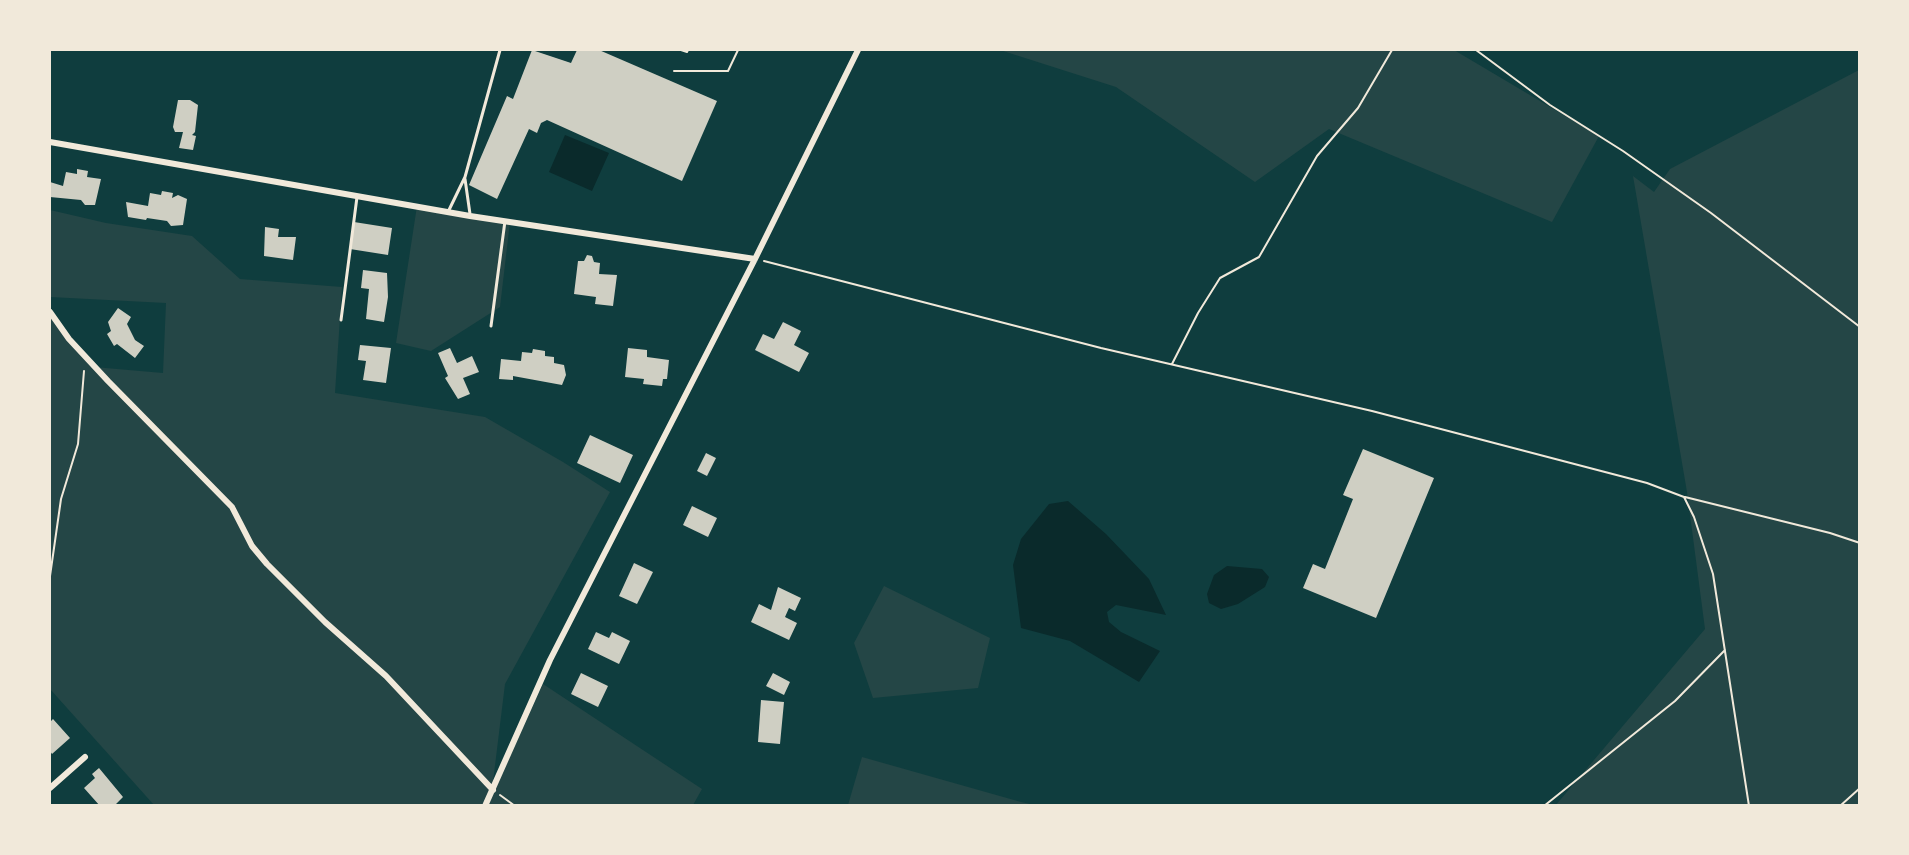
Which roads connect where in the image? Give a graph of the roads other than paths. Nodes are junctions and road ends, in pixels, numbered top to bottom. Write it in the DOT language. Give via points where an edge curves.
graph roads {
  1 [pos="500,50"];
  2 [pos="858,50"];
  3 [pos="50,142"];
  4 [pos="465,177"];
  5 [pos="357,195"];
  6 [pos="448,212"];
  7 [pos="470,216"];
  8 [pos="505,221"];
  9 [pos="755,259"];
  10 [pos="50,312"];
  11 [pos="340,320"];
  12 [pos="491,326"];
  13 [pos="85,757"];
  14 [pos="50,788"];
  15 [pos="493,789"];
  16 [pos="485,806"];
  1 -- 4 [label="lane"];
  2 -- 9 [label="street"];
  3 -- 5 [label="street"];
  4 -- 6 [label="lane"];
  4 -- 7 [label="lane"];
  5 -- 6 [label="street"];
  5 -- 11 [label="lane"];
  6 -- 7 [label="street"];
  7 -- 8 [label="street"];
  8 -- 9 [label="street"];
  8 -- 12 [label="lane"];
  9 -- 15 [label="street" via="550,660"];
  10 -- 15 [label="street" via="85,356 232,507 252,546 267,564 324,622 386,676"];
  13 -- 14 [label="street"];
  15 -- 16 [label="street"];
}
